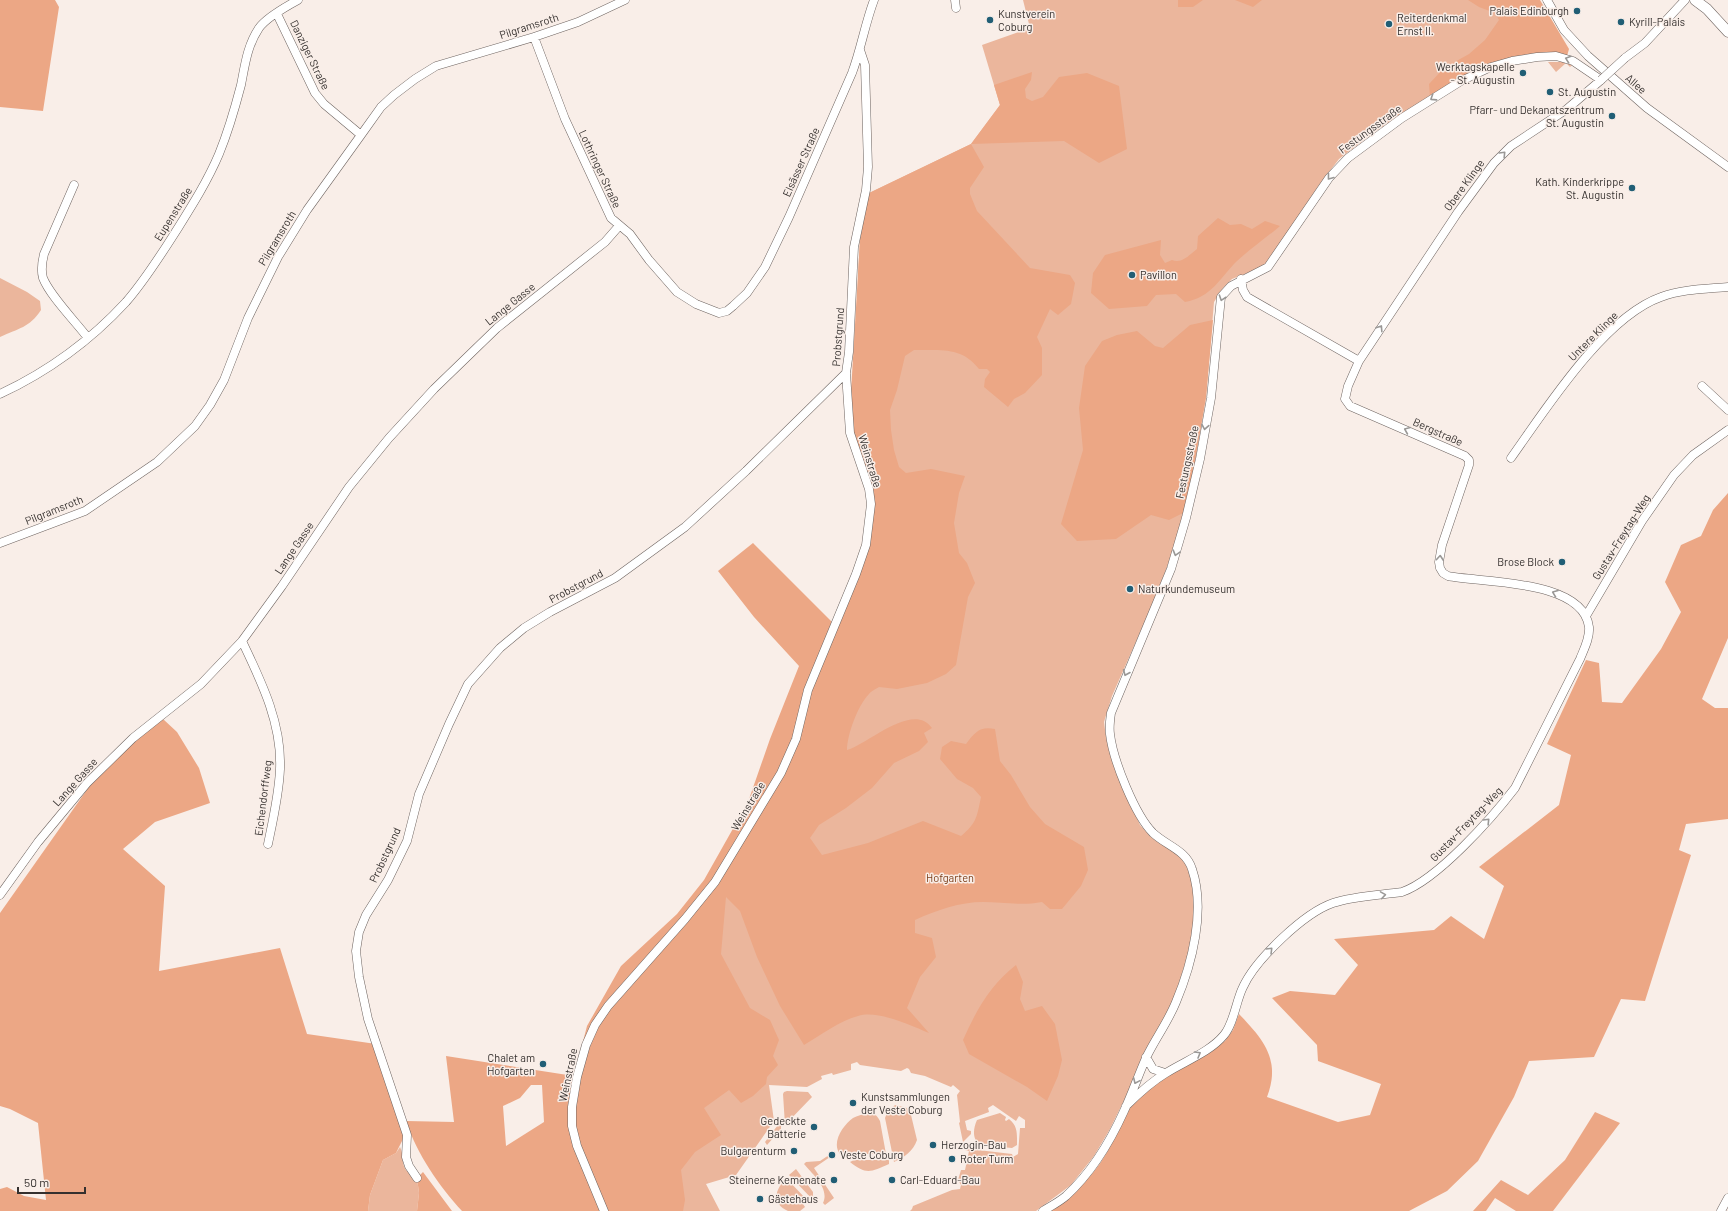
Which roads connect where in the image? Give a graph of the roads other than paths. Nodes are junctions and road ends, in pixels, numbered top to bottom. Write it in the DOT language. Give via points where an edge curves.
graph roads {
  1 [pos="298,0"];
  2 [pos="625,0"];
  3 [pos="874,0"];
  4 [pos="1547,0"];
  5 [pos="1685,0"];
  6 [pos="1695,0"];
  7 [pos="277,14"];
  8 [pos="1728,32"];
  9 [pos="534,37"];
  10 [pos="860,50"];
  11 [pos="1601,80"];
  12 [pos="361,135"];
  13 [pos="1728,167"];
  14 [pos="74,185"];
  15 [pos="619,226"];
  16 [pos="1241,279"];
  17 [pos="1728,287"];
  18 [pos="719,313"];
  19 [pos="88,338"];
  20 [pos="1359,361"];
  21 [pos="846,373"];
  22 [pos="1702,386"];
  23 [pos="0,394"];
  24 [pos="1728,410"];
  25 [pos="1728,430"];
  26 [pos="1511,458"];
  27 [pos="0,543"];
  28 [pos="1586,616"];
  29 [pos="242,641"];
  30 [pos="268,844"];
  31 [pos="0,895"];
  32 [pos="1146,1058"];
  33 [pos="1165,1073"];
  34 [pos="1126,1106"];
  35 [pos="417,1178"];
  36 [pos="1728,1198"];
  37 [pos="604,1211"];
  38 [pos="1044,1211"];
  39 [pos="1721,1211"];
  1 -- 7 [label="street, Eupenstraße"];
  2 -- 9 [label="street, Pilgramsroth" via="578,22"];
  3 -- 10 [label="street, Elsässer Straße"];
  4 -- 13 [label="street, Allee" via="1564,30 1588,56 1647,108"];
  5 -- 11 [label="street, Obere Klinge, bridge" via="1645,43"];
  6 -- 8 [label="street"];
  7 -- 12 [label="street, Danziger Straße" via="314,93"];
  7 -- 19 [label="street, Eupenstraße" via="260,27 249,47 232,117 219,154 201,191 144,278 126,301"];
  9 -- 12 [label="street, Pilgramsroth" via="436,66 394,95 381,107"];
  9 -- 15 [label="street, Lothringer Straße" via="582,158 611,218"];
  10 -- 18 [label="street, Elsässer Straße" via="765,267 747,293 727,311"];
  10 -- 21 [label="street, Probstgrund" via="865,65 868,167 865,196 854,247"];
  11 -- 16 [label="street, Festungsstraße, one-way" via="1573,61 1556,56 1512,61 1491,67 1461,81 1402,118 1348,158 1329,178 1268,267"];
  20 -- 11 [label="street, Obere Klinge, one-way" via="1458,212 1494,163 1511,146 1567,109"];
  12 -- 27 [label="street, Pilgramsroth" via="307,210 278,257 248,318 224,380 195,426 157,462 85,511"];
  14 -- 19 [label="street" via="44,254 43,278 49,290"];
  15 -- 18 [label="street, Lothringer Straße" via="630,234 677,292 696,304"];
  15 -- 29 [label="street, Lange Gasse" via="605,242 497,328 434,389 389,438 349,487"];
  16 -- 20 [label="street" via="1247,297"];
  16 -- 32 [label="street, Festungsstraße, one-way" via="1226,289 1221,297 1211,398 1186,518 1174,558 1110,713 1110,734 1114,753 1136,806 1155,835 1187,857 1195,877 1198,896 1198,920 1176,1002"];
  17 -- 26 [label="street, Untere Klinge" via="1675,293 1637,309 1608,334 1570,375"];
  19 -- 23 [label="street, Eupenstraße" via="42,371"];
  28 -- 20 [label="street, Bergstraße, one-way" via="1571,601 1555,593 1521,584 1456,578 1443,573 1439,562 1442,545 1467,473 1469,460 1455,450 1350,406 1345,394"];
  21 -- 35 [label="street, Probstgrund" via="741,477 685,527 615,578 524,628 500,648 468,684 419,794 407,841 388,880 366,915 359,932 356,952 368,1019 407,1135 406,1156 409,1166"];
  21 -- 37 [label="street, Weinstraße" via="850,433 869,489 871,504 866,545 808,690 796,739 781,773 715,882 608,1006 586,1045 577,1077 572,1126 577,1146"];
  22 -- 24 [label="street"];
  25 -- 28 [label="street, Gustav-Freytag-Weg" via="1693,455 1674,475 1642,521"];
  33 -- 28 [label="street, Gustav-Freytag-Weg, one-way" via="1215,1044 1224,1034 1243,986 1254,970 1267,953 1300,923 1332,903 1402,892 1422,882 1459,850 1503,804 1515,788 1580,659 1588,637"];
  29 -- 30 [label="street, Eichendorffweg" via="266,694 273,715 279,750 280,768"];
  29 -- 31 [label="street, Lange Gasse" via="201,684 133,738 87,783 38,842"];
  32 -- 33 [label="street" via="1153,1069"];
  32 -- 34 [label="street, Gustav-Freytag-Weg, one-way"];
  33 -- 34 [label="street, Gustav-Freytag-Weg" via="1147,1085"];
  34 -- 38 [label="street, Gustav-Freytag-Weg" via="1098,1158 1082,1180"];
  36 -- 39 [label="street"];
}
